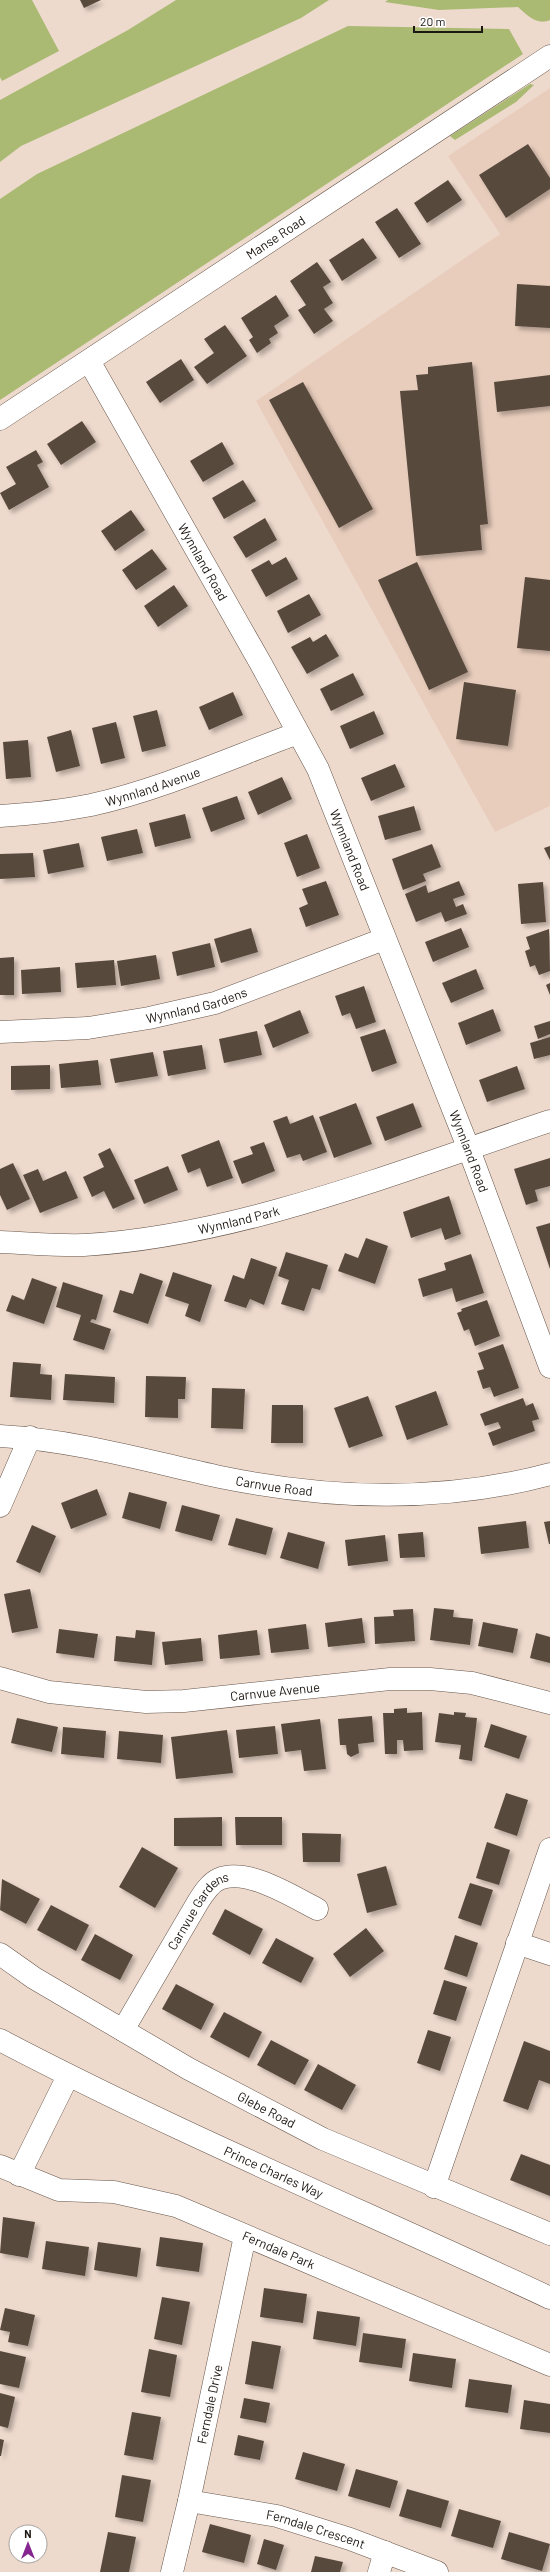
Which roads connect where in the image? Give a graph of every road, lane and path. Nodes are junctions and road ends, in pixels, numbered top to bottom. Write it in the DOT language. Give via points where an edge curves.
graph roads {
  1 [pos="550,56"];
  2 [pos="89,361"];
  3 [pos="0,419"];
  4 [pos="298,733"];
  5 [pos="0,816"];
  6 [pos="384,939"];
  7 [pos="0,1032"];
  8 [pos="550,1121"];
  9 [pos="468,1148"];
  10 [pos="0,1242"];
  11 [pos="550,1367"];
  12 [pos="0,1436"];
  13 [pos="30,1437"];
  14 [pos="550,1474"];
  15 [pos="0,1506"];
  16 [pos="0,1678"];
  17 [pos="550,1703"];
  18 [pos="550,1849"];
  19 [pos="317,1910"];
  20 [pos="517,1943"];
  21 [pos="0,1954"];
  22 [pos="550,1954"];
  23 [pos="123,2030"];
  24 [pos="0,2040"];
  25 [pos="68,2076"];
  26 [pos="10,2170"];
  27 [pos="434,2187"];
  28 [pos="550,2234"];
  29 [pos="245,2236"];
  30 [pos="550,2298"];
  31 [pos="550,2365"];
  32 [pos="190,2501"];
  33 [pos="382,2562"];
  34 [pos="172,2572"];
  35 [pos="437,2572"];
  1 -- 2 [label="street, Manse Road"];
  2 -- 3 [label="street, Manse Road"];
  2 -- 4 [label="street, Wynnland Road"];
  4 -- 5 [label="street, Wynnland Avenue" via="157,786 92,804 48,812"];
  4 -- 6 [label="street, Wynnland Road" via="318,769"];
  6 -- 7 [label="street, Wynnland Gardens" via="215,1004 88,1028"];
  6 -- 9 [label="street, Wynnland Road"];
  8 -- 9 [label="street, Wynnland Park"];
  9 -- 10 [label="street, Wynnland Park" via="344,1190 203,1228 84,1245"];
  9 -- 11 [label="street, Wynnland Road"];
  12 -- 13 [label="street, Carnvue Road"];
  13 -- 14 [label="street, Carnvue Road" via="92,1447 220,1477 279,1487 329,1491 446,1494 486,1489"];
  13 -- 15 [label="street"];
  16 -- 17 [label="street, Carnvue Avenue" via="49,1692 146,1702 184,1701 390,1679 430,1679 472,1683"];
  18 -- 20 [label="street"];
  19 -- 23 [label="street, Carnvue Gardens" via="254,1879 236,1876 219,1879 206,1890 198,1902"];
  20 -- 22 [label="street"];
  20 -- 27 [label="street"];
  21 -- 23 [label="street, Glebe Road" via="34,1978"];
  23 -- 27 [label="street, Glebe Road" via="189,2069 323,2139"];
  24 -- 25 [label="street, Prince Charles Way"];
  25 -- 26 [label="street"];
  25 -- 30 [label="street, Prince Charles Way"];
  26 -- 29 [label="street, Ferndale Park" via="59,2190 114,2192 176,2206"];
  27 -- 28 [label="street, Glebe Road"];
  29 -- 31 [label="street, Ferndale Park"];
  29 -- 32 [label="street, Ferndale Drive"];
  32 -- 33 [label="street, Ferndale Crescent" via="277,2516"];
  32 -- 34 [label="street, Ferndale Drive"];
  33 -- 35 [label="street, Ferndale Crescent"];
}
